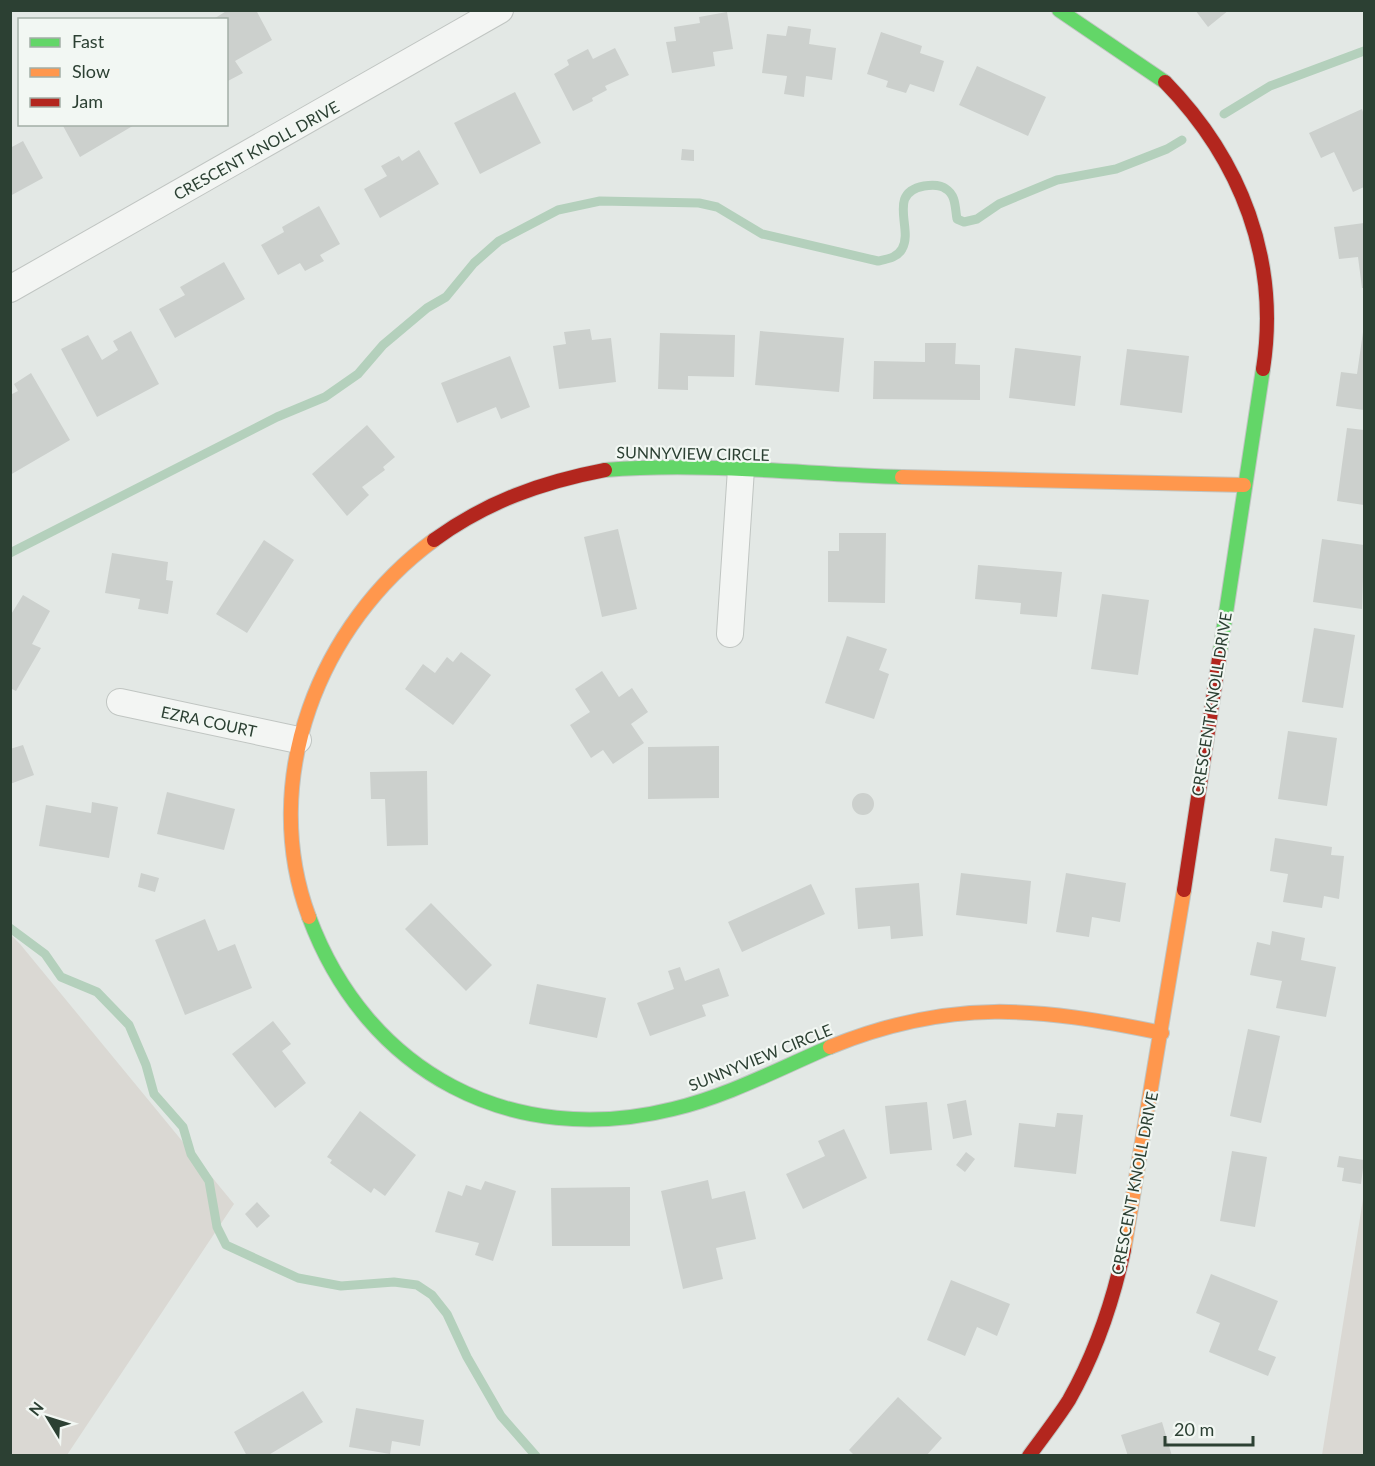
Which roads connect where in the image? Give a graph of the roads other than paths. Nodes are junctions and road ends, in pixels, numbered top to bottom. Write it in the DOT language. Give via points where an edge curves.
graph roads {
  1 [pos="500,10"];
  2 [pos="1067,12"];
  3 [pos="10,289"];
  4 [pos="741,469"];
  5 [pos="1244,485"];
  6 [pos="730,634"];
  7 [pos="120,702"];
  8 [pos="298,740"];
  9 [pos="1162,1033"];
  10 [pos="1029,1455"];
  1 -- 3 [label="street, CRESCENT KNOLL DRIVE"];
  2 -- 5 [label="street, CRESCENT KNOLL DRIVE" via="1165,82 1190,108 1249,209 1269,313"];
  4 -- 5 [label="street, SUNNYVIEW CIRCLE" via="886,477"];
  4 -- 6 [label="street"];
  4 -- 8 [label="street, SUNNYVIEW CIRCLE" via="626,466 585,471 548,480 471,513 390,574 362,608 321,676"];
  5 -- 9 [label="street, CRESCENT KNOLL DRIVE"];
  7 -- 8 [label="street, EZRA COURT"];
  8 -- 9 [label="street, SUNNYVIEW CIRCLE" via="291,784 294,857 311,929 336,981 358,1012 413,1062 467,1095 498,1106 562,1121 639,1117 729,1091 860,1034 930,1016 1000,1011 1089,1018"];
  9 -- 10 [label="street, CRESCENT KNOLL DRIVE" via="1124,1252 1105,1317 1068,1401"];
}
